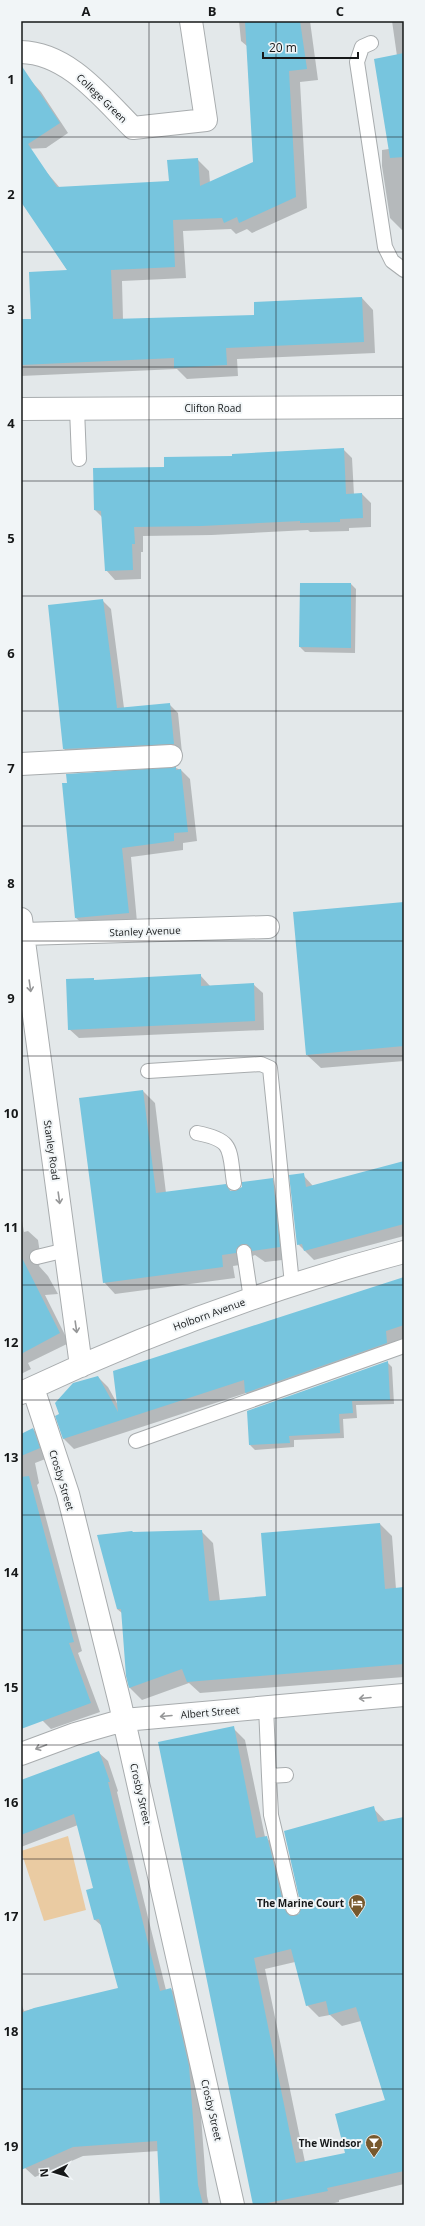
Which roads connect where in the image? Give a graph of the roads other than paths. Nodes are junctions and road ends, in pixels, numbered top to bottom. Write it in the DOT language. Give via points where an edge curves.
graph roads {
  1 [pos="191,21"];
  2 [pos="371,44"];
  3 [pos="21,52"];
  4 [pos="404,270"];
  5 [pos="404,407"];
  6 [pos="21,409"];
  7 [pos="77,409"];
  8 [pos="79,459"];
  9 [pos="171,756"];
  10 [pos="21,764"];
  11 [pos="22,926"];
  12 [pos="268,927"];
  13 [pos="148,1071"];
  14 [pos="197,1133"];
  15 [pos="234,1183"];
  16 [pos="66,1250"];
  17 [pos="244,1252"];
  18 [pos="404,1252"];
  19 [pos="37,1257"];
  20 [pos="292,1284"];
  21 [pos="251,1299"];
  22 [pos="404,1346"];
  23 [pos="82,1366"];
  24 [pos="27,1390"];
  25 [pos="136,1441"];
  26 [pos="404,1695"];
  27 [pos="266,1707"];
  28 [pos="124,1720"];
  29 [pos="21,1754"];
  30 [pos="286,1775"];
  31 [pos="270,1776"];
  32 [pos="293,1908"];
  33 [pos="233,2205"];
  1 -- 3 [label="street, College Green" via="206,120 133,128 79,74 53,60"];
  2 -- 4 [label="lane" via="362,47 357,62 358,70 385,247 392,262"];
  5 -- 7 [label="street, Clifton Road"];
  6 -- 7 [label="street, Clifton Road"];
  7 -- 8 [label="lane"];
  9 -- 10 [label="street"];
  11 -- 12 [label="street, Stanley Avenue"];
  11 -- 16 [label="street, Stanley Road, one-way"];
  13 -- 20 [label="lane" via="261,1064 270,1068"];
  14 -- 15 [label="lane" via="217,1137 228,1148"];
  16 -- 19 [label="lane"];
  16 -- 23 [label="street, Stanley Road, one-way"];
  17 -- 21 [label="lane"];
  18 -- 20 [label="street, Holborn Avenue"];
  20 -- 21 [label="street, Holborn Avenue"];
  21 -- 23 [label="street, Holborn Avenue" via="163,1331"];
  22 -- 25 [label="lane"];
  23 -- 24 [label="street, Holborn Avenue"];
  24 -- 28 [label="street, Crosby Street" via="68,1494"];
  26 -- 27 [label="street, Albert Street, one-way"];
  27 -- 28 [label="street, Albert Street, one-way"];
  27 -- 31 [label="lane"];
  28 -- 29 [label="street, Albert Street, one-way" via="75,1734"];
  28 -- 33 [label="street, Crosby Street"];
  30 -- 31 [label="lane"];
  31 -- 32 [label="lane" via="271,1815"];
}
